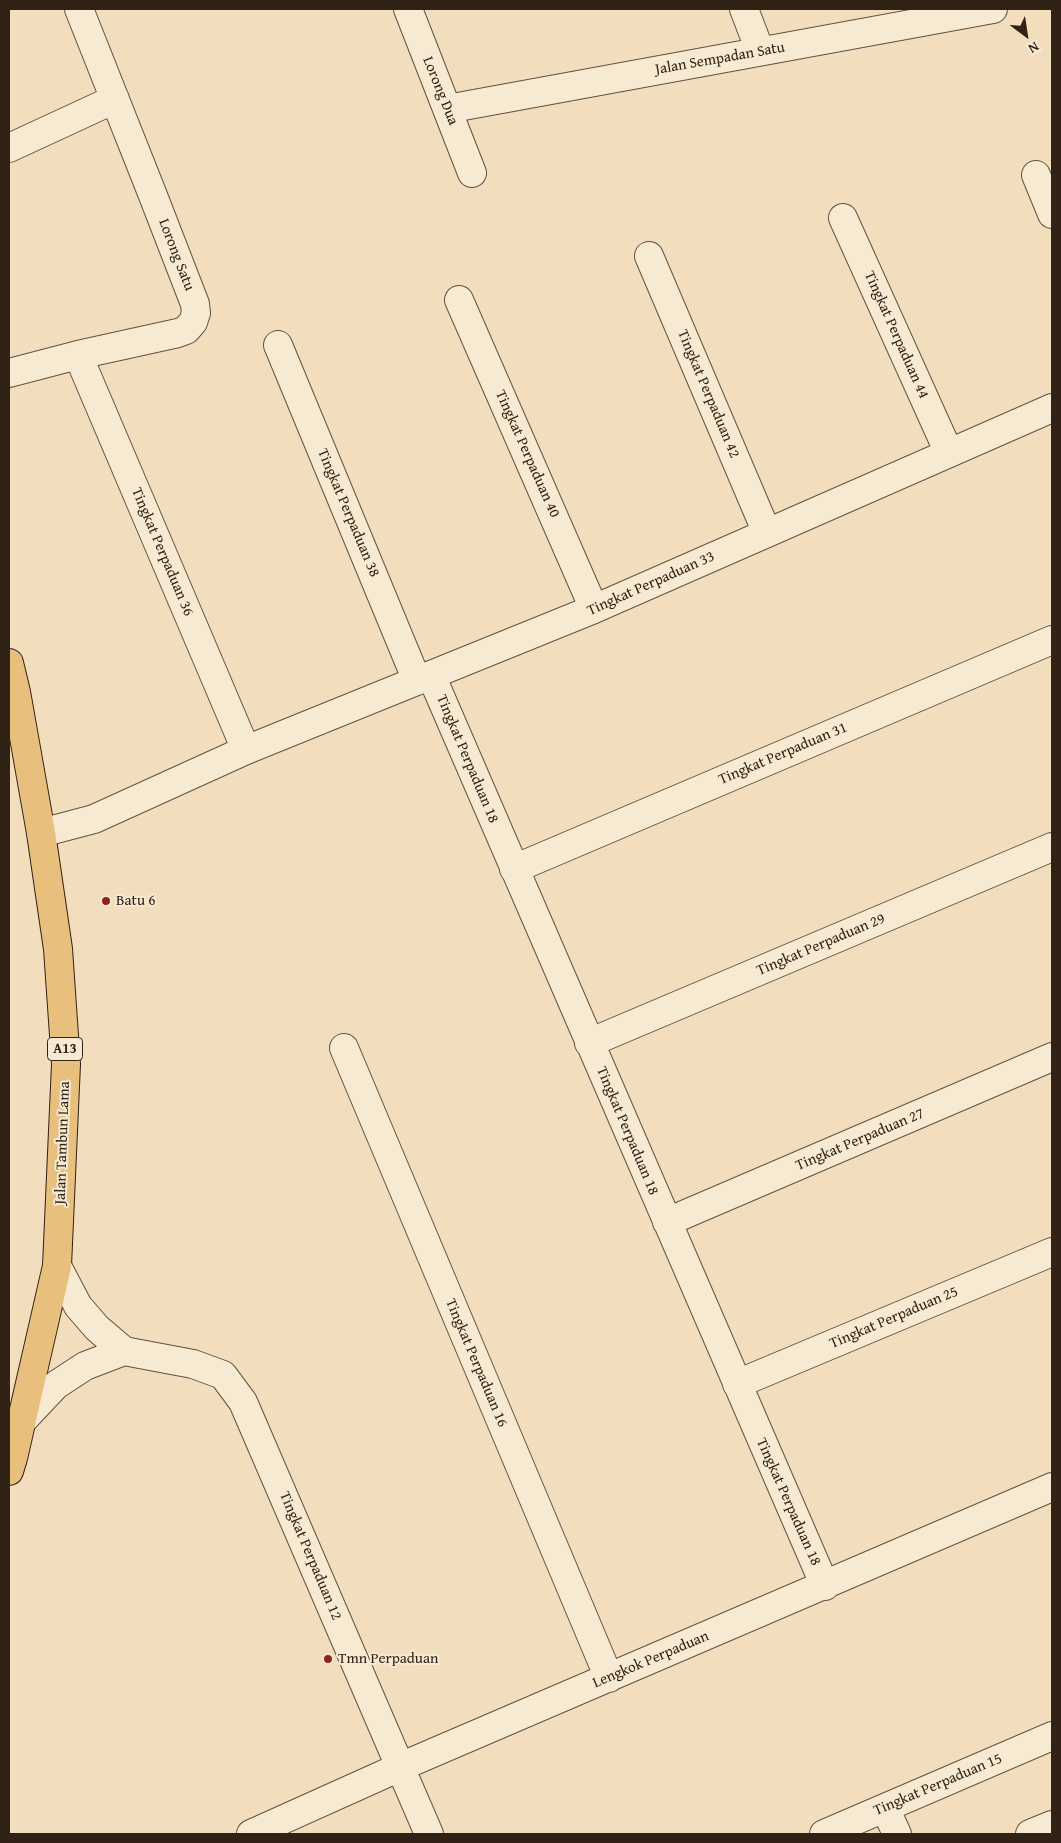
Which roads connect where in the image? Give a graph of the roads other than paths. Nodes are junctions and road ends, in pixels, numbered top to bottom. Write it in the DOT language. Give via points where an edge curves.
graph roads {
  1 [pos="79,9"];
  2 [pos="408,9"];
  3 [pos="744,9"];
  4 [pos="993,9"];
  5 [pos="760,51"];
  6 [pos="115,99"];
  7 [pos="447,109"];
  8 [pos="9,148"];
  9 [pos="472,173"];
  10 [pos="1036,175"];
  11 [pos="1052,214"];
  12 [pos="843,218"];
  13 [pos="649,256"];
  14 [pos="459,300"];
  15 [pos="278,346"];
  16 [pos="78,355"];
  17 [pos="9,373"];
  18 [pos="1052,408"];
  19 [pos="949,453"];
  20 [pos="767,533"];
  21 [pos="594,609"];
  22 [pos="1052,640"];
  23 [pos="9,663"];
  24 [pos="424,678"];
  25 [pos="246,750"];
  26 [pos="41,833"];
  27 [pos="1052,847"];
  28 [pos="514,869"];
  29 [pos="589,1043"];
  30 [pos="344,1048"];
  31 [pos="1052,1057"];
  32 [pos="667,1222"];
  33 [pos="1052,1252"];
  34 [pos="57,1266"];
  35 [pos="124,1351"];
  36 [pos="737,1384"];
  37 [pos="22,1421"];
  38 [pos="9,1471"];
  39 [pos="1052,1487"];
  40 [pos="824,1586"];
  41 [pos="608,1678"];
  42 [pos="1052,1736"];
  43 [pos="400,1767"];
  44 [pos="885,1808"];
  45 [pos="1052,1824"];
  46 [pos="251,1834"];
  47 [pos="429,1834"];
  48 [pos="824,1834"];
  49 [pos="897,1834"];
  50 [pos="1030,1834"];
  1 -- 6 [label="street, Lorong Satu"];
  2 -- 7 [label="street, Lorong Dua"];
  3 -- 5 [label="street"];
  4 -- 5 [label="street, Jalan Sempadan Satu"];
  5 -- 7 [label="street, Jalan Sempadan Satu"];
  6 -- 8 [label="street"];
  6 -- 16 [label="street, Lorong Satu" via="196,313 186,330 178,333"];
  7 -- 9 [label="street, Lorong Dua"];
  10 -- 11 [label="street"];
  12 -- 19 [label="street, Tingkat Perpaduan 44"];
  13 -- 20 [label="street, Tingkat Perpaduan 42"];
  14 -- 21 [label="street, Tingkat Perpaduan 40"];
  15 -- 24 [label="street, Tingkat Perpaduan 38"];
  16 -- 17 [label="street, Lorong Satu"];
  16 -- 25 [label="street, Tingkat Perpaduan 36"];
  18 -- 19 [label="street, Tingkat Perpaduan 33"];
  19 -- 20 [label="street, Tingkat Perpaduan 33"];
  20 -- 21 [label="street, Tingkat Perpaduan 33"];
  21 -- 24 [label="street, Tingkat Perpaduan 33"];
  22 -- 28 [label="street, Tingkat Perpaduan 31"];
  23 -- 26 [label="main road, Jalan Tambun Lama / A13"];
  24 -- 25 [label="street, Tingkat Perpaduan 33"];
  24 -- 28 [label="street, Tingkat Perpaduan 18"];
  25 -- 26 [label="street, Tingkat Perpaduan 33" via="94,819"];
  26 -- 34 [label="main road, Jalan Tambun Lama / A13" via="58,949 66,1064"];
  27 -- 29 [label="street, Tingkat Perpaduan 29"];
  28 -- 29 [label="street, Tingkat Perpaduan 18"];
  29 -- 32 [label="street, Tingkat Perpaduan 18"];
  30 -- 41 [label="street, Tingkat Perpaduan 16"];
  31 -- 32 [label="street, Tingkat Perpaduan 27"];
  32 -- 36 [label="street, Tingkat Perpaduan 18"];
  33 -- 36 [label="street, Tingkat Perpaduan 25"];
  34 -- 35 [label="street, Tingkat Perpaduan 12" via="78,1306"];
  34 -- 37 [label="main road, Jalan Tambun Lama / A13"];
  35 -- 37 [label="street" via="85,1366 56,1385"];
  35 -- 43 [label="street, Tingkat Perpaduan 12" via="193,1364 223,1375 243,1402"];
  36 -- 40 [label="street, Tingkat Perpaduan 18"];
  37 -- 38 [label="main road, Jalan Tambun Lama / A13"];
  39 -- 40 [label="street, Lengkok Perpaduan"];
  40 -- 41 [label="street, Lengkok Perpaduan"];
  41 -- 43 [label="street, Lengkok Perpaduan"];
  42 -- 44 [label="street, Tingkat Perpaduan 15"];
  43 -- 46 [label="street, Lengkok Perpaduan"];
  43 -- 47 [label="street, Tingkat Perpaduan 12"];
  44 -- 48 [label="street, Tingkat Perpaduan 15"];
  44 -- 49 [label="street"];
  45 -- 50 [label="street"];
}
